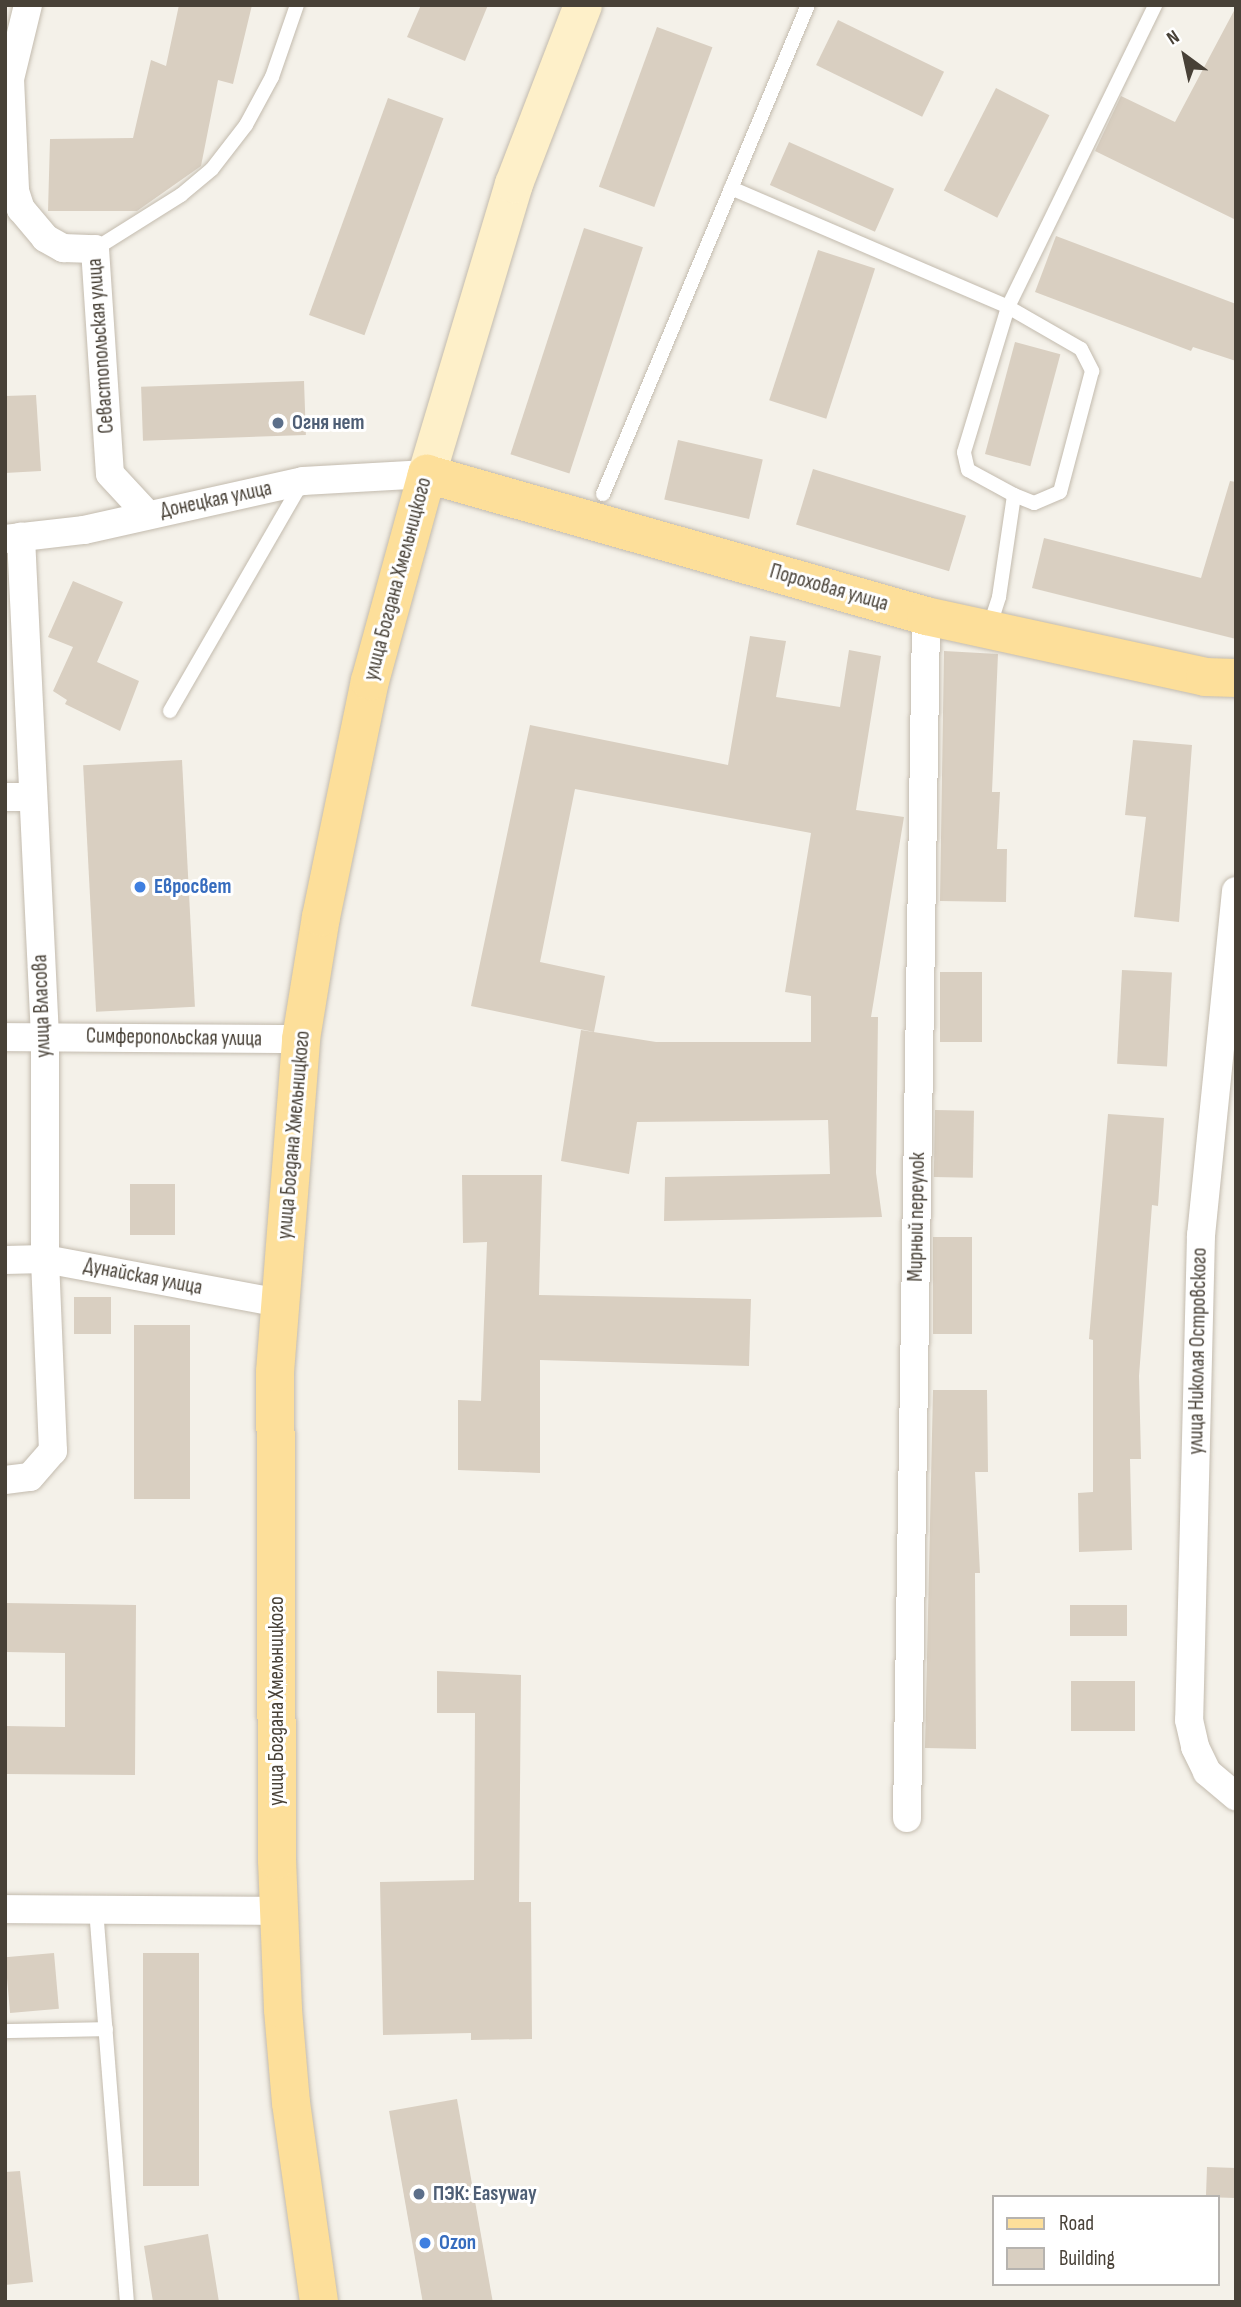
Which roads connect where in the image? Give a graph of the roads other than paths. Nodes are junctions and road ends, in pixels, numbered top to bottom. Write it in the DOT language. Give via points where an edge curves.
graph roads {
  1 [pos="28,5"];
  2 [pos="297,5"];
  3 [pos="583,5"];
  4 [pos="808,5"];
  5 [pos="1155,5"];
  6 [pos="7,79"];
  7 [pos="731,188"];
  8 [pos="95,248"];
  9 [pos="1008,307"];
  10 [pos="427,474"];
  11 [pos="303,481"];
  12 [pos="603,494"];
  13 [pos="1014,495"];
  14 [pos="148,515"];
  15 [pos="13,538"];
  16 [pos="926,616"];
  17 [pos="988,631"];
  18 [pos="1236,678"];
  19 [pos="170,711"];
  20 [pos="19,797"];
  21 [pos="1236,891"];
  22 [pos="5,1037"];
  23 [pos="45,1037"];
  24 [pos="300,1040"];
  25 [pos="5,1259"];
  26 [pos="45,1259"];
  27 [pos="280,1303"];
  28 [pos="5,1480"];
  29 [pos="1236,1796"];
  30 [pos="907,1818"];
  31 [pos="5,1909"];
  32 [pos="96,1909"];
  33 [pos="279,1911"];
  34 [pos="106,2029"];
  35 [pos="5,2031"];
  36 [pos="127,2302"];
  37 [pos="319,2302"];
  1 -- 6 [label="street, Севастопольская улица"];
  2 -- 8 [label="lane" via="272,78 246,125 212,169 181,195"];
  3 -- 10 [label="main road, улица Богдана Хмельницкого" via="514,184"];
  4 -- 7 [label="lane"];
  5 -- 9 [label="lane"];
  6 -- 8 [label="street, Севастопольская улица" via="15,191 21,209 45,239 64,248"];
  7 -- 9 [label="lane"];
  7 -- 12 [label="lane"];
  8 -- 14 [label="street, Севастопольская улица" via="110,474"];
  9 -- 13 [label="lane" via="962,459 968,470"];
  9 -- 13 [label="lane" via="1081,349 1092,371 1060,492 1034,503"];
  10 -- 11 [label="street, Донецкая улица"];
  10 -- 16 [label="main road, Пороховая улица"];
  10 -- 24 [label="main road, улица Богдана Хмельницкого" via="370,681"];
  11 -- 14 [label="street, Донецкая улица"];
  11 -- 19 [label="lane"];
  13 -- 17 [label="lane" via="999,597"];
  14 -- 15 [label="street, Донецкая улица" via="84,530"];
  15 -- 20 [label="street, улица Власова"];
  16 -- 17 [label="main road, Пороховая улица"];
  16 -- 30 [label="street, Мирный переулок"];
  17 -- 18 [label="main road, Пороховая улица" via="1205,677"];
  20 -- 23 [label="street, улица Власова"];
  21 -- 29 [label="street, улица Николая Островского" via="1201,1235 1189,1720 1207,1772"];
  22 -- 23 [label="street, Симферопольская улица"];
  23 -- 24 [label="street, Симферопольская улица"];
  23 -- 26 [label="street, улица Власова"];
  24 -- 27 [label="main road, улица Богдана Хмельницкого"];
  25 -- 26 [label="street, Дунайская улица"];
  26 -- 27 [label="street, Дунайская улица"];
  26 -- 28 [label="street, улица Власова" via="53,1451 30,1477"];
  27 -- 33 [label="main road, улица Богдана Хмельницкого" via="275,1372"];
  31 -- 32 [label="street"];
  32 -- 33 [label="street"];
  32 -- 34 [label="lane"];
  33 -- 37 [label="main road, улица Богдана Хмельницкого" via="291,2103"];
  34 -- 35 [label="lane"];
  34 -- 36 [label="lane"];
}
